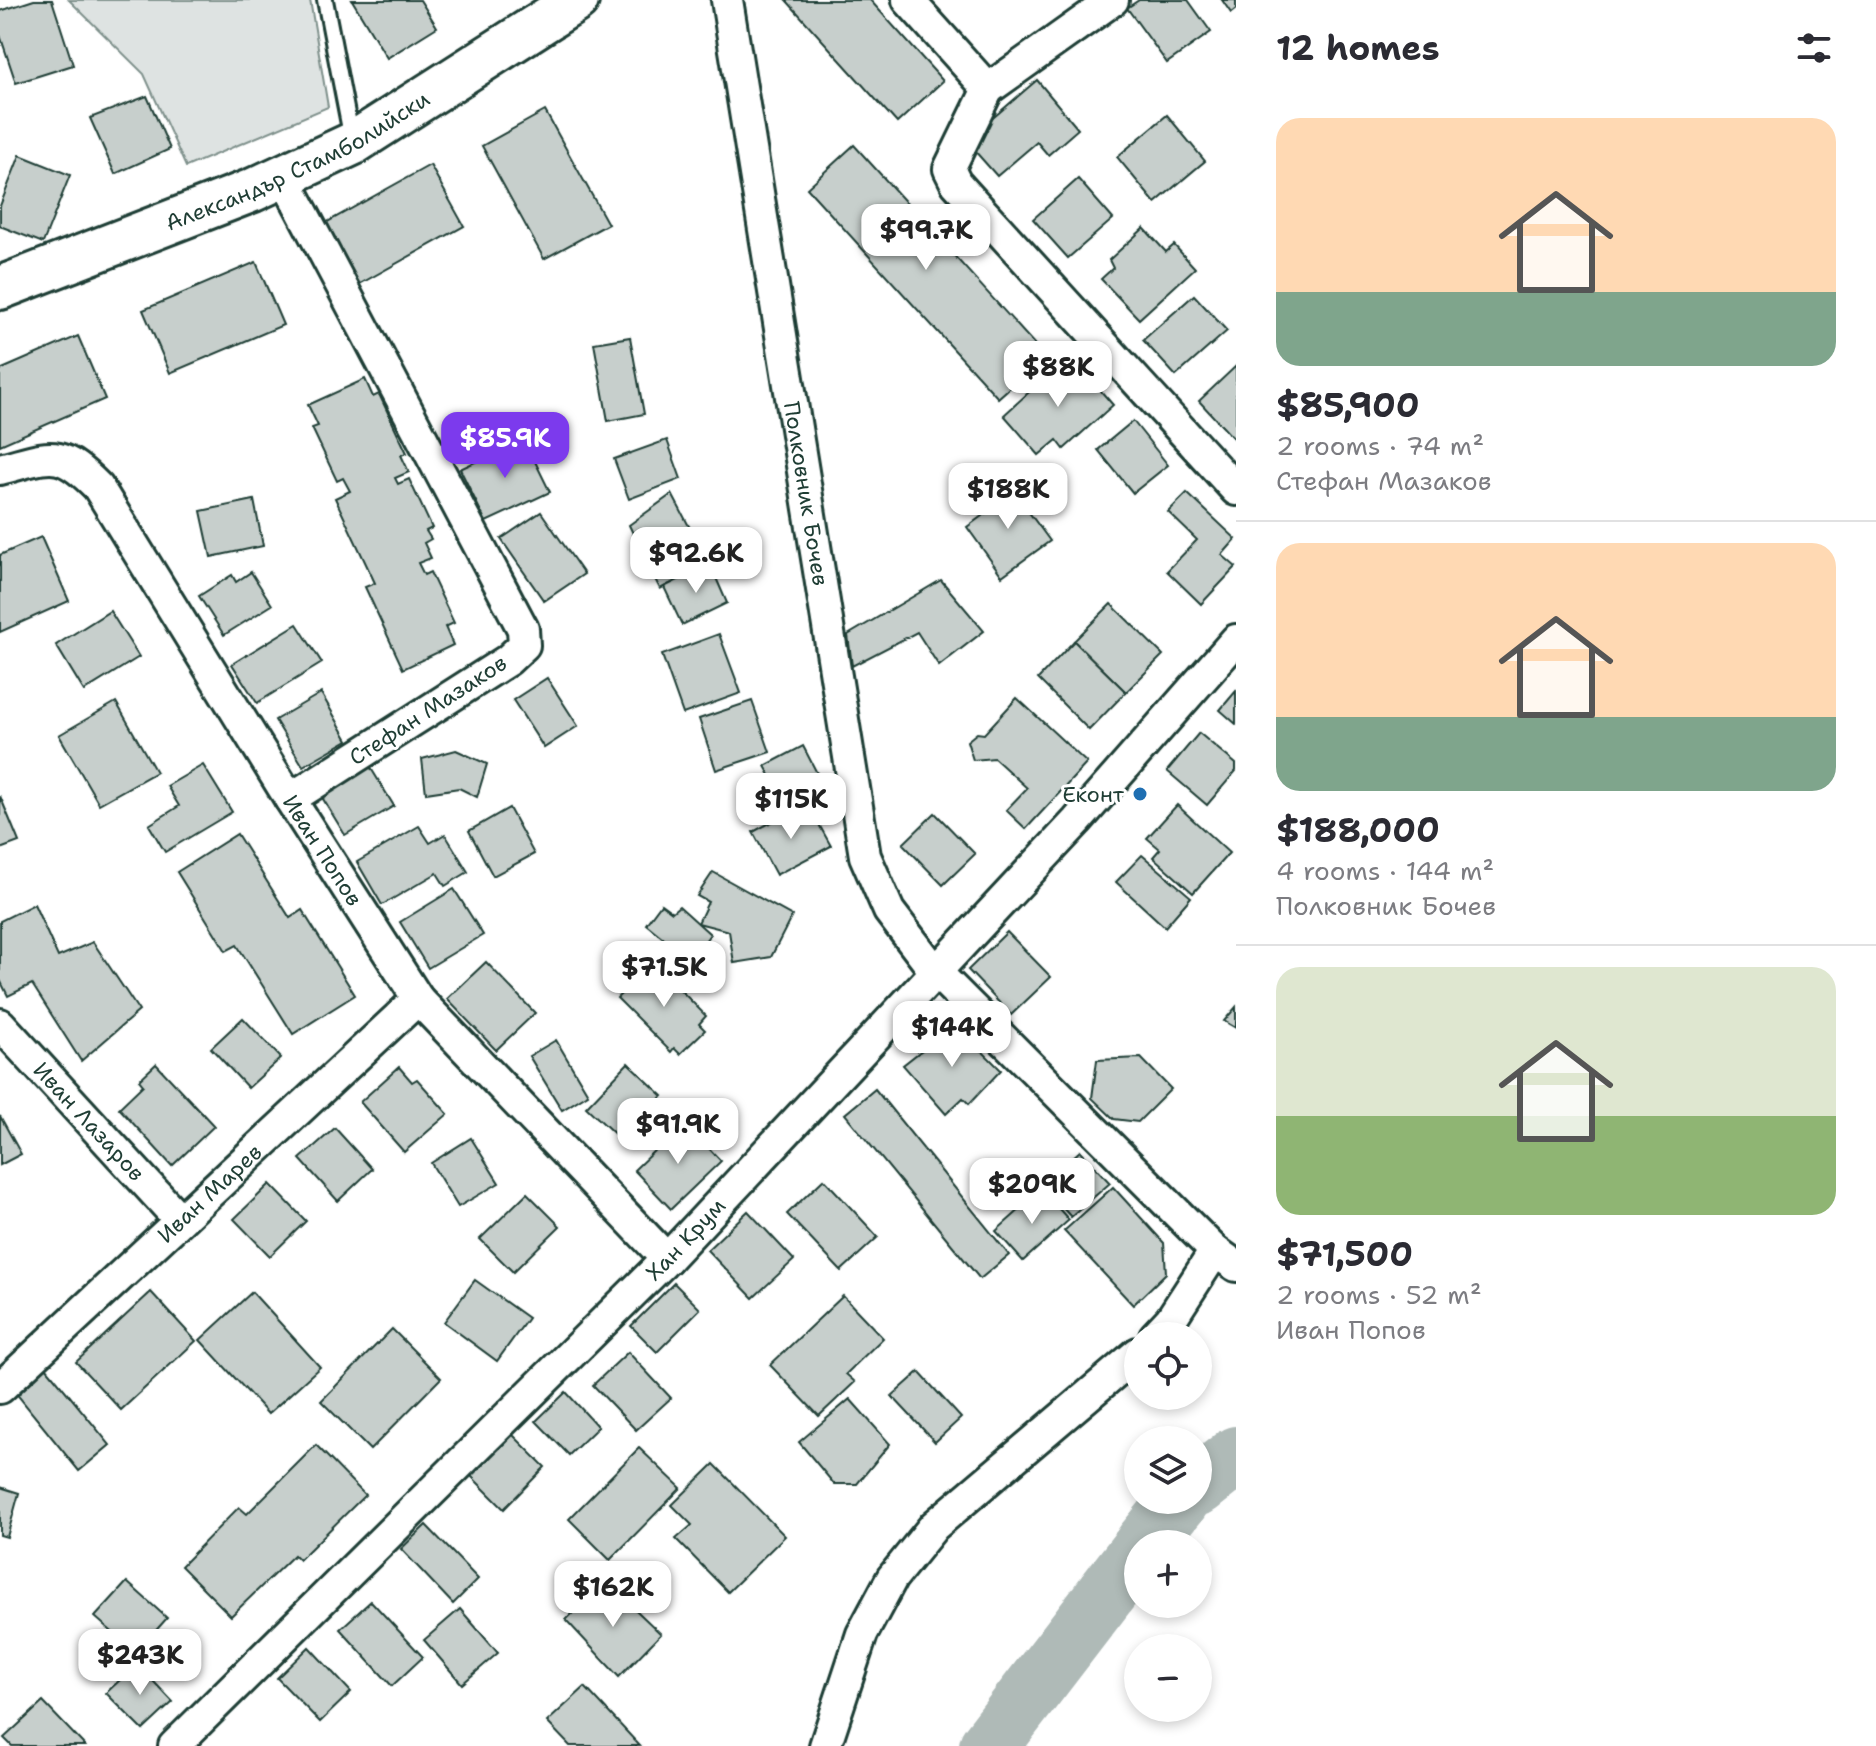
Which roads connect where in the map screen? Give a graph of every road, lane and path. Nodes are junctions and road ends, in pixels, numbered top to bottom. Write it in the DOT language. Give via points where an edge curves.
graph roads {
  1 [pos="325,0"];
  2 [pos="577,0"];
  3 [pos="727,0"];
  4 [pos="908,0"];
  5 [pos="1113,0"];
  6 [pos="988,89"];
  7 [pos="352,144"];
  8 [pos="284,177"];
  9 [pos="0,288"];
  10 [pos="0,469"];
  11 [pos="1236,490"];
  12 [pos="1236,640"];
  13 [pos="290,799"];
  14 [pos="934,970"];
  15 [pos="418,999"];
  16 [pos="0,1024"];
  17 [pos="179,1219"];
  18 [pos="1226,1258"];
  19 [pos="667,1259"];
  20 [pos="1168,1322"];
  21 [pos="1124,1365"];
  22 [pos="0,1388"];
  23 [pos="174,1746"];
  24 [pos="825,1746"];
  1 -- 7 [label="lane"];
  2 -- 7 [label="street, Александър Стамболийски"];
  3 -- 14 [label="street, Полковник Бочев" via="865,856 889,911"];
  4 -- 6 [label="street"];
  5 -- 6 [label="street"];
  6 -- 11 [label="street" via="949,169 956,183"];
  7 -- 8 [label="street, Александър Стамболийски"];
  8 -- 9 [label="street, Александър Стамболийски"];
  8 -- 13 [label="street, Стефан Мазаков" via="523,629 524,645"];
  10 -- 13 [label="street, Иван Попов" via="53,456 73,463 98,487"];
  12 -- 14 [label="street, Хан Крум" via="1077,821"];
  13 -- 15 [label="street, Иван Попов"];
  14 -- 18 [label="street, Полковник Бочев"];
  14 -- 19 [label="street, Хан Крум"];
  15 -- 17 [label="street, Иван Марев"];
  15 -- 19 [label="street, Иван Попов"];
  16 -- 17 [label="street, Иван Лазаров"];
  17 -- 22 [label="street, Иван Марев"];
  18 -- 20 [label="street"];
  19 -- 23 [label="street, Хан Крум"];
  21 -- 24 [label="street" via="934,1526 892,1578 862,1634"];
}
